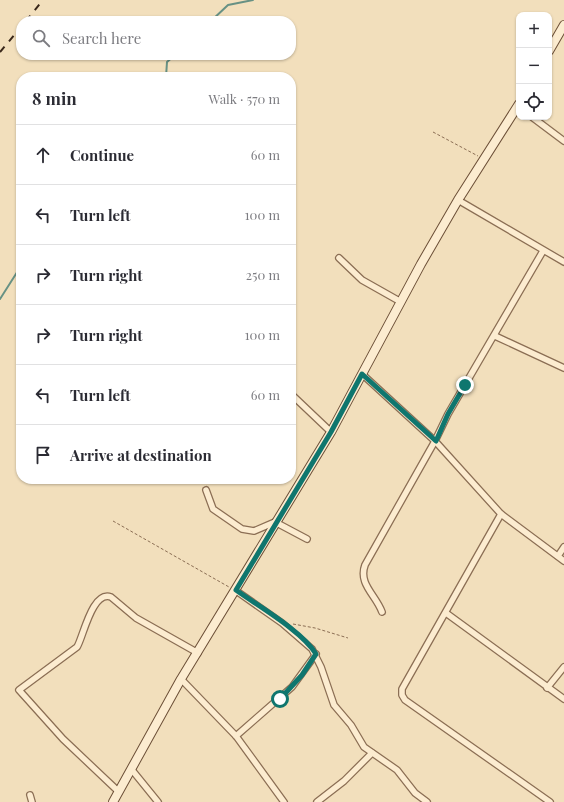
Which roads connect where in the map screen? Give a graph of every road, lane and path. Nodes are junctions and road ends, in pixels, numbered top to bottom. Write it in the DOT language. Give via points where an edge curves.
graph roads {
  1 [pos="564,25"];
  2 [pos="551,48"];
  3 [pos="516,111"];
  4 [pos="536,120"];
  5 [pos="433,132"];
  6 [pos="564,141"];
  7 [pos="484,159"];
  8 [pos="458,200"];
  9 [pos="543,251"];
  10 [pos="339,258"];
  11 [pos="564,262"];
  12 [pos="401,302"];
  13 [pos="495,336"];
  14 [pos="564,368"];
  15 [pos="362,374"];
  16 [pos="296,399"];
  17 [pos="331,432"];
  18 [pos="436,441"];
  19 [pos="206,490"];
  20 [pos="501,514"];
  21 [pos="113,521"];
  22 [pos="276,522"];
  23 [pos="307,539"];
  24 [pos="564,548"];
  25 [pos="558,556"];
  26 [pos="564,561"];
  27 [pos="236,590"];
  28 [pos="382,612"];
  29 [pos="446,613"];
  30 [pos="282,623"];
  31 [pos="348,638"];
  32 [pos="198,654"];
  33 [pos="316,654"];
  34 [pos="564,667"];
  35 [pos="181,679"];
  36 [pos="547,688"];
  37 [pos="564,699"];
  38 [pos="236,736"];
  39 [pos="372,754"];
  40 [pos="132,770"];
  41 [pos="119,792"];
  42 [pos="30,795"];
  43 [pos="32,802"];
  44 [pos="114,802"];
  45 [pos="158,802"];
  46 [pos="284,802"];
  47 [pos="317,802"];
  48 [pos="427,802"];
  49 [pos="550,802"];
  1 -- 2 [label="street"];
  3 -- 7 [label="street"];
  4 -- 6 [label="street"];
  5 -- 7 [label="path"];
  7 -- 8 [label="street"];
  8 -- 9 [label="street"];
  8 -- 12 [label="street"];
  9 -- 11 [label="street"];
  9 -- 13 [label="street"];
  10 -- 12 [label="street" via="362,280"];
  12 -- 15 [label="street"];
  13 -- 14 [label="street"];
  13 -- 18 [label="street" via="448,414"];
  15 -- 17 [label="street"];
  15 -- 18 [label="street"];
  16 -- 17 [label="street"];
  17 -- 22 [label="street"];
  18 -- 20 [label="street"];
  18 -- 28 [label="street" via="363,569 365,585"];
  19 -- 22 [label="street" via="213,509 242,529 254,532"];
  20 -- 25 [label="street"];
  20 -- 29 [label="street"];
  21 -- 27 [label="path"];
  22 -- 23 [label="street"];
  22 -- 27 [label="street"];
  24 -- 25 [label="street"];
  25 -- 26 [label="street"];
  27 -- 30 [label="street"];
  27 -- 32 [label="street"];
  29 -- 36 [label="street"];
  29 -- 49 [label="street" via="402,689 402,695 405,700"];
  30 -- 31 [label="path" via="308,626"];
  30 -- 33 [label="street"];
  32 -- 35 [label="street"];
  32 -- 41 [label="street" via="136,618 111,596 107,596 102,598 89,614 81,640 76,647 19,690 64,739"];
  33 -- 38 [label="street" via="292,687"];
  33 -- 39 [label="street" via="334,706"];
  34 -- 36 [label="street"];
  35 -- 38 [label="street"];
  35 -- 40 [label="street"];
  36 -- 37 [label="street"];
  38 -- 46 [label="street"];
  39 -- 47 [label="street"];
  39 -- 48 [label="street" via="397,770 415,793"];
  40 -- 41 [label="street"];
  40 -- 45 [label="street"];
  41 -- 44 [label="street"];
  42 -- 43 [label="street"];
}
